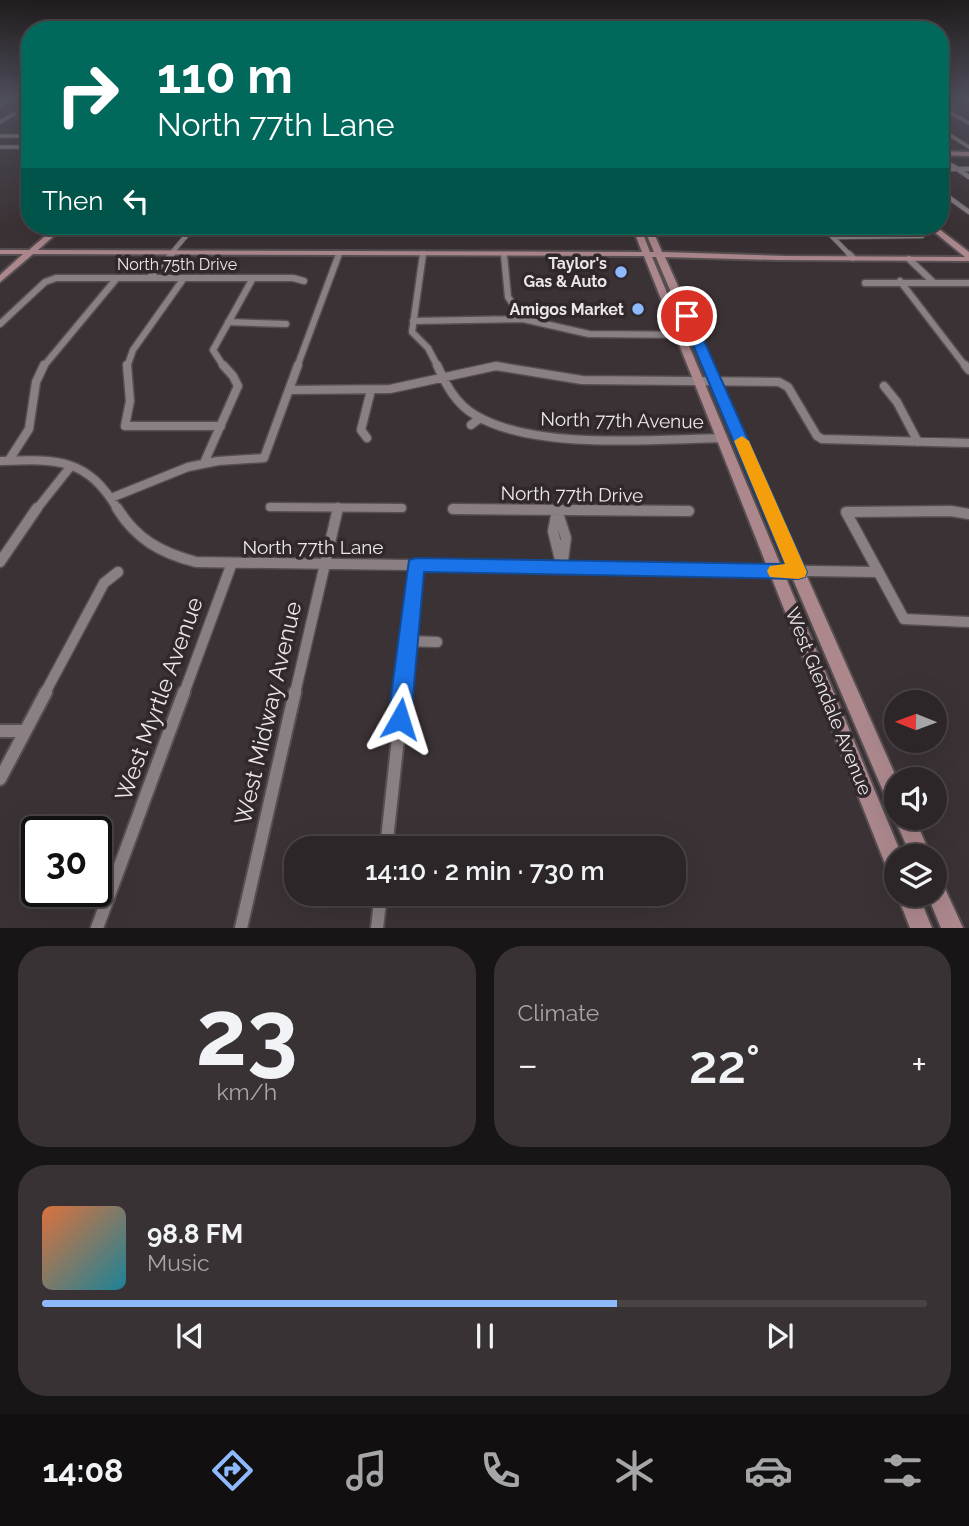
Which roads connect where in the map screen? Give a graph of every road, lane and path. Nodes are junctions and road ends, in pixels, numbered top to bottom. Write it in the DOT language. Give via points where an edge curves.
graph roads {
  1 [pos="0,147"];
  2 [pos="21,147"];
  3 [pos="969,154"];
  4 [pos="949,155"];
  5 [pos="949,163"];
  6 [pos="949,169"];
  7 [pos="957,169"];
  8 [pos="969,169"];
  9 [pos="969,177"];
  10 [pos="949,198"];
  11 [pos="969,212"];
  12 [pos="51,235"];
  13 [pos="174,235"];
  14 [pos="188,235"];
  15 [pos="642,235"];
  16 [pos="649,235"];
  17 [pos="942,235"];
  18 [pos="183,236"];
  19 [pos="922,236"];
  20 [pos="833,237"];
  21 [pos="0,251"];
  22 [pos="31,252"];
  23 [pos="170,253"];
  24 [pos="339,253"];
  25 [pos="423,254"];
  26 [pos="504,255"];
  27 [pos="655,256"];
  28 [pos="782,257"];
  29 [pos="853,258"];
  30 [pos="969,258"];
  31 [pos="909,259"];
  32 [pos="117,278"];
  33 [pos="149,278"];
  34 [pos="184,278"];
  35 [pos="253,278"];
  36 [pos="0,279"];
  37 [pos="304,281"];
  38 [pos="900,281"];
  39 [pos="932,281"];
  40 [pos="968,283"];
  41 [pos="866,284"];
  42 [pos="523,319"];
  43 [pos="413,321"];
  44 [pos="228,322"];
  45 [pos="0,324"];
  46 [pos="286,324"];
  47 [pos="681,335"];
  48 [pos="696,335"];
  49 [pos="969,370"];
  50 [pos="441,379"];
  51 [pos="700,382"];
  52 [pos="716,382"];
  53 [pos="884,386"];
  54 [pos="291,390"];
  55 [pos="371,390"];
  56 [pos="480,418"];
  57 [pos="471,425"];
  58 [pos="221,426"];
  59 [pos="367,438"];
  60 [pos="723,438"];
  61 [pos="918,442"];
  62 [pos="969,443"];
  63 [pos="4,461"];
  64 [pos="204,463"];
  65 [pos="71,466"];
  66 [pos="111,498"];
  67 [pos="270,507"];
  68 [pos="338,507"];
  69 [pos="402,508"];
  70 [pos="453,509"];
  71 [pos="557,510"];
  72 [pos="689,511"];
  73 [pos="969,514"];
  74 [pos="0,562"];
  75 [pos="232,563"];
  76 [pos="324,564"];
  77 [pos="416,565"];
  78 [pos="562,568"];
  79 [pos="777,571"];
  80 [pos="118,572"];
  81 [pos="798,572"];
  82 [pos="876,572"];
  83 [pos="969,622"];
  84 [pos="408,641"];
  85 [pos="437,642"];
  86 [pos="0,731"];
  87 [pos="25,731"];
  88 [pos="884,770"];
  89 [pos="0,779"];
  90 [pos="387,836"];
  91 [pos="887,844"];
  92 [pos="380,906"];
  93 [pos="912,907"];
  94 [pos="943,907"];
  95 [pos="97,928"];
  96 [pos="241,928"];
  97 [pos="377,928"];
  98 [pos="921,928"];
  99 [pos="952,928"];
  1 -- 2 [label="street"];
  3 -- 4 [label="main road"];
  5 -- 7 [label="street"];
  6 -- 7 [label="street"];
  7 -- 8 [label="street"];
  7 -- 9 [label="street"];
  10 -- 11 [label="street"];
  12 -- 22 [label="main road"];
  13 -- 18 [label="street"];
  14 -- 18 [label="street"];
  15 -- 27 [label="main road, West Glendale Avenue"];
  16 -- 27 [label="main road, West Glendale Avenue"];
  17 -- 30 [label="main road"];
  18 -- 23 [label="street"];
  19 -- 20 [label="street"];
  20 -- 29 [label="street"];
  21 -- 22 [label="main road"];
  22 -- 23 [label="main road"];
  22 -- 36 [label="main road"];
  23 -- 24 [label="main road"];
  23 -- 33 [label="street"];
  24 -- 25 [label="main road"];
  24 -- 54 [label="street"];
  25 -- 26 [label="main road"];
  25 -- 43 [label="street"];
  26 -- 27 [label="main road"];
  26 -- 42 [label="street" via="506,293"];
  27 -- 28 [label="main road"];
  27 -- 47 [label="main road, West Glendale Avenue"];
  27 -- 48 [label="main road, West Glendale Avenue"];
  28 -- 29 [label="main road"];
  29 -- 31 [label="main road"];
  30 -- 31 [label="main road"];
  31 -- 39 [label="street"];
  32 -- 33 [label="street, North 75th Drive"];
  32 -- 45 [label="street, North 75th Drive" via="50,279"];
  32 -- 63 [label="street" via="45,362 36,382 29,429"];
  33 -- 34 [label="street, North 75th Drive"];
  34 -- 35 [label="street, North 75th Drive"];
  34 -- 58 [label="street" via="133,350 128,364 130,401 125,426"];
  35 -- 37 [label="street, North 75th Drive"];
  35 -- 44 [label="street"];
  38 -- 39 [label="street"];
  38 -- 41 [label="street"];
  38 -- 49 [label="street"];
  39 -- 40 [label="street"];
  42 -- 43 [label="street"];
  42 -- 47 [label="street" via="589,334"];
  43 -- 50 [label="street, North 77th Avenue" via="412,332 430,352"];
  44 -- 46 [label="street"];
  44 -- 58 [label="street" via="214,355 235,376 239,387"];
  47 -- 48 [label="street"];
  47 -- 51 [label="main road, West Glendale Avenue"];
  48 -- 52 [label="main road, West Glendale Avenue"];
  50 -- 51 [label="street" via="503,366 571,379"];
  50 -- 55 [label="street"];
  50 -- 56 [label="street, North 77th Avenue"];
  51 -- 52 [label="street"];
  51 -- 60 [label="main road, West Glendale Avenue"];
  52 -- 61 [label="street" via="786,384 822,439"];
  52 -- 81 [label="main road, West Glendale Avenue"];
  53 -- 61 [label="street"];
  54 -- 55 [label="street"];
  54 -- 64 [label="street" via="264,458"];
  55 -- 59 [label="street" via="361,430"];
  56 -- 57 [label="street"];
  56 -- 60 [label="street, North 77th Avenue" via="555,437"];
  58 -- 64 [label="street"];
  60 -- 79 [label="main road, West Glendale Avenue"];
  61 -- 62 [label="street"];
  63 -- 65 [label="street, North 77th Lane"];
  64 -- 66 [label="street"];
  65 -- 66 [label="street, North 77th Lane" via="94,477"];
  65 -- 74 [label="street"];
  66 -- 75 [label="street, North 77th Lane" via="128,527 151,547 196,562"];
  67 -- 68 [label="street"];
  68 -- 69 [label="street"];
  68 -- 76 [label="street, West Midway Avenue"];
  70 -- 71 [label="street, North 77th Drive"];
  71 -- 72 [label="street, North 77th Drive"];
  71 -- 78 [label="street" via="557,554"];
  73 -- 82 [label="street" via="845,512"];
  75 -- 76 [label="street, North 77th Lane"];
  75 -- 95 [label="street, West Myrtle Avenue"];
  76 -- 77 [label="street, North 77th Lane"];
  76 -- 96 [label="street, West Midway Avenue"];
  77 -- 78 [label="street, North 77th Lane"];
  77 -- 84 [label="street"];
  78 -- 79 [label="street, North 77th Lane"];
  79 -- 81 [label="street, North 77th Lane"];
  79 -- 91 [label="main road, West Glendale Avenue"];
  80 -- 87 [label="street" via="104,583"];
  81 -- 82 [label="street, North 77th Lane"];
  81 -- 88 [label="main road, West Glendale Avenue"];
  82 -- 83 [label="street" via="904,619"];
  84 -- 85 [label="street"];
  84 -- 90 [label="street"];
  86 -- 87 [label="street"];
  87 -- 89 [label="street"];
  92 -- 97 [label="street"];
  93 -- 98 [label="main road"];
  94 -- 99 [label="main road"];
}
